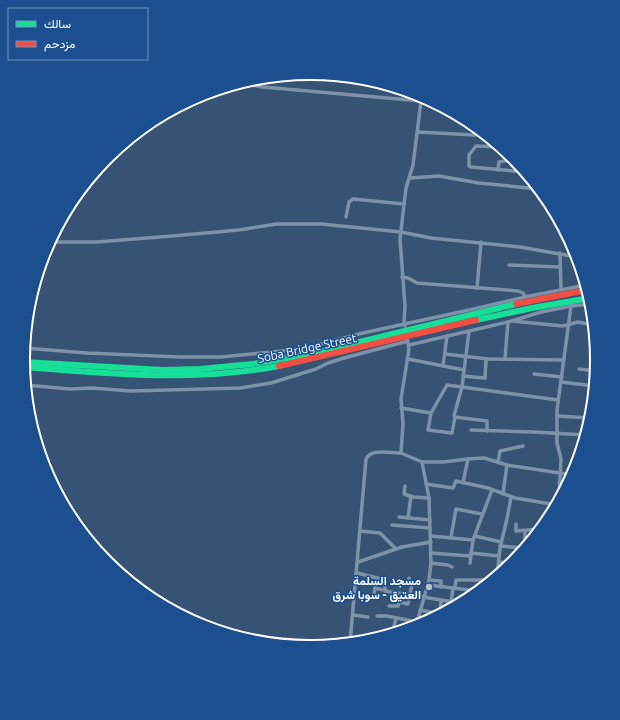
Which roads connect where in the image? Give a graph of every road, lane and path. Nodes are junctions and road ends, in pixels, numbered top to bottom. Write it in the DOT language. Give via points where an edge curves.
graph roads {
  1 [pos="254,85"];
  2 [pos="416,101"];
  3 [pos="421,103"];
  4 [pos="418,132"];
  5 [pos="476,134"];
  6 [pos="492,147"];
  7 [pos="507,161"];
  8 [pos="498,170"];
  9 [pos="517,171"];
  10 [pos="410,178"];
  11 [pos="531,188"];
  12 [pos="404,204"];
  13 [pos="346,217"];
  14 [pos="401,232"];
  15 [pos="56,242"];
  16 [pos="480,242"];
  17 [pos="560,253"];
  18 [pos="570,255"];
  19 [pos="509,265"];
  20 [pos="560,267"];
  21 [pos="402,278"];
  22 [pos="579,285"];
  23 [pos="476,288"];
  24 [pos="561,288"];
  25 [pos="581,291"];
  26 [pos="525,297"];
  27 [pos="583,299"];
  28 [pos="585,305"];
  29 [pos="571,306"];
  30 [pos="510,321"];
  31 [pos="588,324"];
  32 [pos="568,325"];
  33 [pos="469,331"];
  34 [pos="407,336"];
  35 [pos="447,336"];
  36 [pos="31,348"];
  37 [pos="445,354"];
  38 [pos="465,356"];
  39 [pos="505,358"];
  40 [pos="408,359"];
  41 [pos="486,359"];
  42 [pos="564,360"];
  43 [pos="30,362"];
  44 [pos="443,366"];
  45 [pos="30,367"];
  46 [pos="464,370"];
  47 [pos="579,370"];
  48 [pos="589,371"];
  49 [pos="534,374"];
  50 [pos="463,376"];
  51 [pos="562,377"];
  52 [pos="561,382"];
  53 [pos="589,385"];
  54 [pos="31,386"];
  55 [pos="462,387"];
  56 [pos="558,400"];
  57 [pos="401,408"];
  58 [pos="431,413"];
  59 [pos="557,416"];
  60 [pos="455,417"];
  61 [pos="584,418"];
  62 [pos="471,430"];
  63 [pos="487,430"];
  64 [pos="556,433"];
  65 [pos="579,435"];
  66 [pos="523,446"];
  67 [pos="400,453"];
  68 [pos="468,459"];
  69 [pos="422,462"];
  70 [pos="498,462"];
  71 [pos="507,464"];
  72 [pos="561,473"];
  73 [pos="566,474"];
  74 [pos="463,482"];
  75 [pos="560,483"];
  76 [pos="426,484"];
  77 [pos="405,486"];
  78 [pos="560,486"];
  79 [pos="492,490"];
  80 [pos="503,494"];
  81 [pos="411,496"];
  82 [pos="512,497"];
  83 [pos="429,498"];
  84 [pos="550,504"];
  85 [pos="482,514"];
  86 [pos="399,517"];
  87 [pos="408,518"];
  88 [pos="419,519"];
  89 [pos="430,520"];
  90 [pos="516,524"];
  91 [pos="392,525"];
  92 [pos="419,528"];
  93 [pos="430,528"];
  94 [pos="532,530"];
  95 [pos="360,531"];
  96 [pos="525,531"];
  97 [pos="431,536"];
  98 [pos="451,537"];
  99 [pos="474,538"];
  100 [pos="525,540"];
  101 [pos="431,542"];
  102 [pos="501,544"];
  103 [pos="519,547"];
  104 [pos="396,549"];
  105 [pos="431,553"];
  106 [pos="470,555"];
  107 [pos="499,556"];
  108 [pos="358,562"];
  109 [pos="499,562"];
  110 [pos="432,563"];
  111 [pos="503,563"];
  112 [pos="470,564"];
  113 [pos="452,567"];
  114 [pos="499,567"];
  115 [pos="357,573"];
  116 [pos="410,578"];
  117 [pos="429,580"];
  118 [pos="483,580"];
  119 [pos="428,585"];
  120 [pos="441,587"];
  121 [pos="454,588"];
  122 [pos="384,590"];
  123 [pos="469,591"];
  124 [pos="410,595"];
  125 [pos="374,596"];
  126 [pos="424,598"];
  127 [pos="441,601"];
  128 [pos="451,602"];
  129 [pos="390,606"];
  130 [pos="441,607"];
  131 [pos="420,610"];
  132 [pos="431,612"];
  133 [pos="353,616"];
  134 [pos="377,616"];
  135 [pos="368,617"];
  136 [pos="396,618"];
  137 [pos="418,619"];
  138 [pos="411,621"];
  139 [pos="394,627"];
  140 [pos="351,637"];
  1 -- 2 [label="street"];
  3 -- 4 [label="street"];
  4 -- 5 [label="street"];
  4 -- 10 [label="street"];
  6 -- 8 [label="street" via="477,146 472,151 468,165"];
  7 -- 8 [label="street" via="499,162"];
  8 -- 9 [label="street"];
  10 -- 11 [label="street" via="439,176"];
  10 -- 12 [label="street"];
  12 -- 13 [label="street" via="353,199 349,202"];
  12 -- 14 [label="street"];
  14 -- 15 [label="street" via="321,224 276,224 172,236 97,242"];
  14 -- 16 [label="street" via="431,238"];
  14 -- 21 [label="street"];
  16 -- 17 [label="street"];
  16 -- 23 [label="street"];
  17 -- 18 [label="street"];
  17 -- 20 [label="street"];
  19 -- 20 [label="street"];
  20 -- 24 [label="street"];
  21 -- 23 [label="street" via="417,283"];
  21 -- 34 [label="street"];
  22 -- 24 [label="street"];
  23 -- 26 [label="street" via="518,291"];
  24 -- 26 [label="street"];
  25 -- 34 [label="highway, Soba Bridge Street" via="527,301"];
  26 -- 34 [label="street"];
  27 -- 34 [label="highway, Soba Bridge Street"];
  28 -- 29 [label="street"];
  29 -- 30 [label="street"];
  29 -- 32 [label="street"];
  30 -- 32 [label="street"];
  30 -- 33 [label="street"];
  30 -- 39 [label="street"];
  31 -- 32 [label="street" via="578,322"];
  32 -- 42 [label="street"];
  33 -- 35 [label="street"];
  33 -- 38 [label="street"];
  34 -- 35 [label="street"];
  34 -- 36 [label="street" via="351,336 300,349 221,357 106,354"];
  34 -- 40 [label="street"];
  34 -- 43 [label="highway, Soba Bridge Street" via="301,356 224,367 150,370"];
  34 -- 45 [label="highway, Soba Bridge Street" via="241,372 144,375"];
  34 -- 54 [label="street" via="316,369 271,383 240,388 131,391"];
  35 -- 37 [label="street"];
  37 -- 38 [label="street"];
  37 -- 44 [label="street"];
  38 -- 41 [label="street"];
  38 -- 46 [label="street"];
  39 -- 41 [label="street"];
  39 -- 42 [label="street"];
  40 -- 44 [label="street"];
  40 -- 57 [label="street"];
  41 -- 50 [label="street" via="486,378"];
  42 -- 51 [label="street"];
  44 -- 46 [label="street"];
  46 -- 50 [label="street"];
  47 -- 48 [label="street"];
  49 -- 51 [label="street"];
  50 -- 55 [label="street"];
  51 -- 52 [label="street"];
  52 -- 53 [label="street"];
  52 -- 56 [label="street"];
  55 -- 56 [label="street"];
  55 -- 58 [label="street" via="447,385"];
  55 -- 60 [label="street"];
  56 -- 59 [label="street"];
  57 -- 58 [label="street"];
  57 -- 67 [label="street" via="403,424"];
  58 -- 60 [label="street" via="429,431 452,433"];
  59 -- 61 [label="street"];
  59 -- 64 [label="street"];
  60 -- 63 [label="street" via="487,421"];
  62 -- 63 [label="street"];
  63 -- 64 [label="street"];
  64 -- 65 [label="street"];
  64 -- 72 [label="street"];
  66 -- 70 [label="street" via="500,450"];
  67 -- 69 [label="street"];
  67 -- 95 [label="street" via="374,452 366,457"];
  68 -- 69 [label="street"];
  68 -- 70 [label="street" via="484,458"];
  68 -- 74 [label="street"];
  69 -- 76 [label="street"];
  70 -- 71 [label="street"];
  71 -- 72 [label="street"];
  71 -- 80 [label="street"];
  72 -- 73 [label="street"];
  72 -- 75 [label="street"];
  74 -- 76 [label="street" via="455,481 453,488"];
  74 -- 79 [label="street"];
  75 -- 78 [label="street"];
  76 -- 83 [label="street"];
  77 -- 81 [label="street" via="404,493"];
  79 -- 80 [label="street"];
  79 -- 85 [label="street"];
  80 -- 82 [label="street"];
  81 -- 83 [label="street"];
  81 -- 87 [label="street"];
  82 -- 84 [label="street"];
  82 -- 102 [label="street"];
  83 -- 89 [label="street"];
  85 -- 98 [label="street" via="456,509"];
  85 -- 99 [label="street"];
  86 -- 87 [label="street"];
  87 -- 88 [label="street"];
  88 -- 89 [label="street"];
  88 -- 92 [label="street"];
  89 -- 93 [label="street"];
  90 -- 96 [label="street" via="516,530"];
  91 -- 92 [label="street"];
  92 -- 93 [label="street"];
  93 -- 97 [label="street"];
  94 -- 96 [label="street"];
  95 -- 104 [label="street" via="380,533"];
  95 -- 108 [label="street"];
  96 -- 100 [label="street"];
  97 -- 98 [label="street"];
  97 -- 101 [label="street"];
  98 -- 99 [label="street"];
  99 -- 102 [label="street"];
  99 -- 106 [label="street"];
  101 -- 104 [label="street"];
  101 -- 105 [label="street"];
  102 -- 103 [label="street"];
  102 -- 107 [label="street"];
  104 -- 108 [label="street"];
  105 -- 106 [label="street"];
  105 -- 110 [label="street"];
  106 -- 107 [label="street"];
  106 -- 112 [label="street"];
  107 -- 109 [label="street"];
  108 -- 115 [label="street"];
  109 -- 111 [label="street"];
  109 -- 114 [label="street"];
  110 -- 113 [label="street"];
  110 -- 117 [label="street"];
  115 -- 122 [label="street" via="385,580"];
  115 -- 133 [label="street"];
  116 -- 124 [label="street"];
  117 -- 119 [label="street"];
  117 -- 120 [label="street" via="441,580"];
  118 -- 121 [label="street" via="456,580"];
  119 -- 120 [label="street"];
  119 -- 126 [label="street"];
  120 -- 121 [label="street"];
  121 -- 123 [label="street"];
  121 -- 128 [label="street"];
  122 -- 124 [label="street"];
  122 -- 125 [label="street" via="375,588"];
  124 -- 126 [label="street"];
  124 -- 129 [label="street" via="408,604 399,602 397,607"];
  126 -- 127 [label="street"];
  126 -- 131 [label="street"];
  127 -- 128 [label="street"];
  127 -- 130 [label="street"];
  131 -- 132 [label="street"];
  131 -- 137 [label="street"];
  133 -- 135 [label="street"];
  133 -- 140 [label="street"];
  134 -- 136 [label="street"];
  136 -- 138 [label="street"];
  136 -- 139 [label="street"];
}
